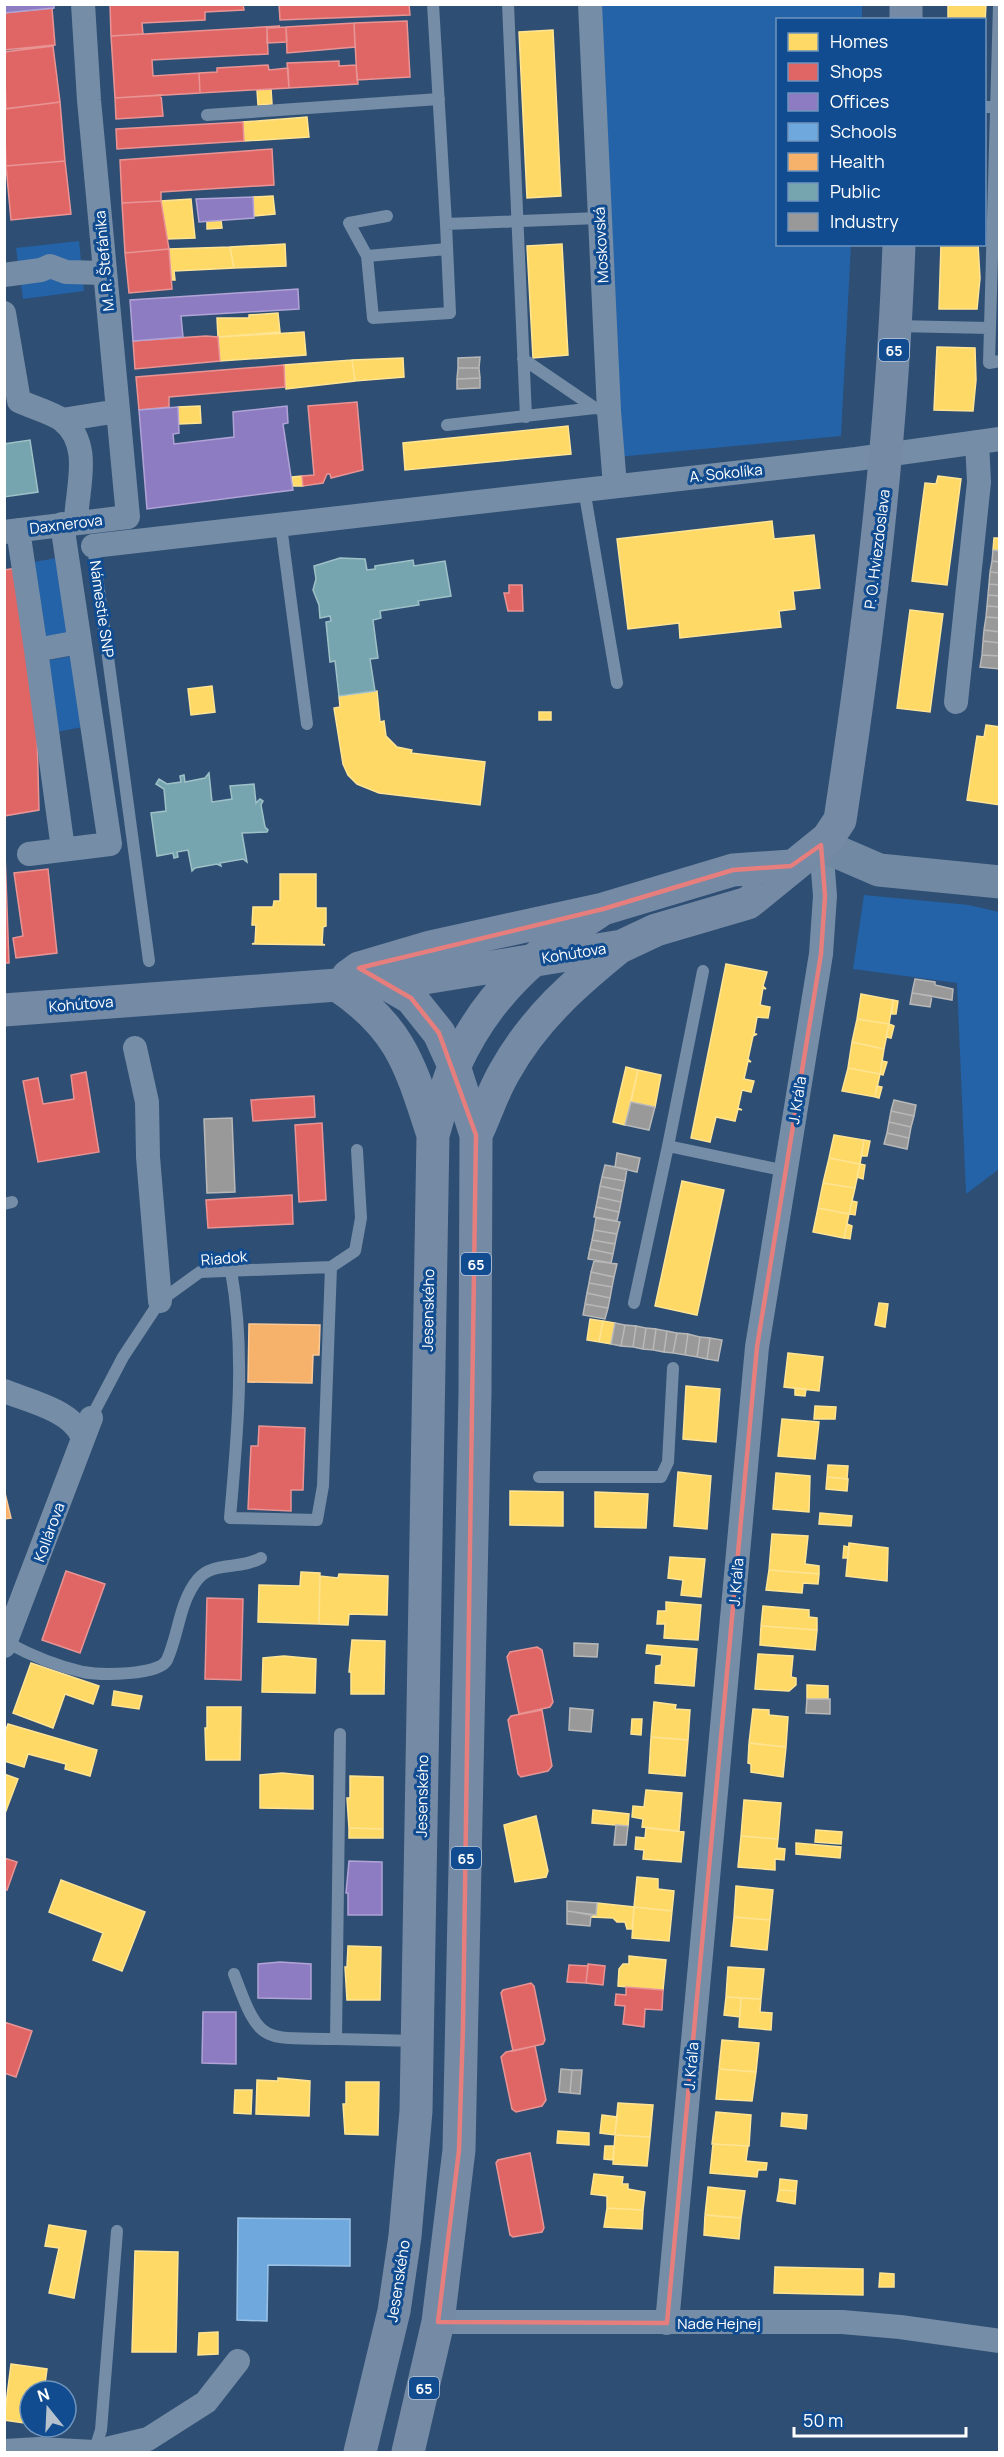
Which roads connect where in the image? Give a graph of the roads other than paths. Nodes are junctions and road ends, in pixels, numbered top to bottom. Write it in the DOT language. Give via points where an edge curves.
graph roads {
  1 [pos="83,4"];
  2 [pos="433,4"];
  3 [pos="508,4"];
  4 [pos="590,4"];
  5 [pos="999,4"];
  6 [pos="439,99"];
  7 [pos="990,107"];
  8 [pos="207,115"];
  9 [pos="387,216"];
  10 [pos="599,218"];
  11 [pos="516,221"];
  12 [pos="446,224"];
  13 [pos="898,246"];
  14 [pos="447,249"];
  15 [pos="367,256"];
  16 [pos="105,273"];
  17 [pos="4,275"];
  18 [pos="4,313"];
  19 [pos="896,326"];
  20 [pos="990,328"];
  21 [pos="523,359"];
  22 [pos="999,362"];
  23 [pos="602,410"];
  24 [pos="118,411"];
  25 [pos="526,417"];
  26 [pos="62,420"];
  27 [pos="447,425"];
  28 [pos="988,440"];
  29 [pos="887,455"];
  30 [pos="615,486"];
  31 [pos="584,489"];
  32 [pos="453,505"];
  33 [pos="128,517"];
  34 [pos="69,523"];
  35 [pos="281,526"];
  36 [pos="11,531"];
  37 [pos="93,546"];
  38 [pos="79,642"];
  39 [pos="36,650"];
  40 [pos="617,683"];
  41 [pos="956,702"];
  42 [pos="307,724"];
  43 [pos="821,845"];
  44 [pos="63,849"];
  45 [pos="29,854"];
  46 [pos="791,866"];
  47 [pos="999,882"];
  48 [pos="603,909"];
  49 [pos="622,946"];
  50 [pos="530,960"];
  51 [pos="149,961"];
  52 [pos="703,971"];
  53 [pos="348,976"];
  54 [pos="387,984"];
  55 [pos="4,1010"];
  56 [pos="135,1048"];
  57 [pos="454,1066"];
  58 [pos="433,1135"];
  59 [pos="476,1135"];
  60 [pos="668,1146"];
  61 [pos="357,1150"];
  62 [pos="786,1171"];
  63 [pos="331,1267"];
  64 [pos="231,1271"];
  65 [pos="160,1300"];
  66 [pos="634,1303"];
  67 [pos="673,1368"];
  68 [pos="4,1391"];
  69 [pos="87,1427"];
  70 [pos="538,1477"];
  71 [pos="261,1558"];
  72 [pos="5,1644"];
  73 [pos="340,1734"];
  74 [pos="234,1974"];
  75 [pos="336,2039"];
  76 [pos="418,2041"];
  77 [pos="117,2231"];
  78 [pos="399,2275"];
  79 [pos="438,2322"];
  80 [pos="667,2323"];
  81 [pos="999,2342"];
  82 [pos="387,2344"];
  83 [pos="238,2361"];
  84 [pos="4,2451"];
  85 [pos="94,2452"];
  86 [pos="360,2452"];
  87 [pos="408,2452"];
  1 -- 16 [label="street, M. R. Štefánika"];
  2 -- 6 [label="lane"];
  3 -- 11 [label="lane"];
  4 -- 10 [label="street, Moskovská"];
  5 -- 7 [label="lane"];
  6 -- 8 [label="lane"];
  6 -- 12 [label="lane"];
  7 -- 20 [label="lane"];
  9 -- 15 [label="lane" via="349,223"];
  10 -- 11 [label="lane"];
  10 -- 23 [label="street, Moskovská"];
  11 -- 12 [label="lane"];
  11 -- 21 [label="lane"];
  12 -- 14 [label="lane"];
  13 -- 19 [label="main road, P. O. Hviezdoslava / 65"];
  14 -- 15 [label="lane"];
  14 -- 15 [label="lane" via="450,313 373,318"];
  16 -- 17 [label="street" via="66,272 50,266"];
  16 -- 24 [label="street, M. R. Štefánika"];
  18 -- 26 [label="street" via="18,401"];
  19 -- 20 [label="lane"];
  19 -- 29 [label="main road, P. O. Hviezdoslava / 65"];
  20 -- 22 [label="lane" via="989,363"];
  21 -- 23 [label="lane"];
  21 -- 25 [label="lane"];
  23 -- 25 [label="lane"];
  23 -- 30 [label="street, Moskovská"];
  24 -- 26 [label="street"];
  24 -- 33 [label="street, M. R. Štefánika"];
  25 -- 27 [label="lane"];
  26 -- 34 [label="street" via="74,436 83,466"];
  28 -- 29 [label="street, A. Sokolíka"];
  28 -- 41 [label="street" via="979,482"];
  29 -- 30 [label="street, A. Sokolíka"];
  29 -- 43 [label="main road, P. O. Hviezdoslava / 65" via="840,820"];
  30 -- 31 [label="street, A. Sokolíka"];
  31 -- 32 [label="street, A. Sokolíka"];
  31 -- 40 [label="lane"];
  32 -- 35 [label="street, Námestie SNP"];
  33 -- 34 [label="street, Daxnerova"];
  34 -- 36 [label="street, Daxnerova"];
  34 -- 38 [label="street"];
  35 -- 37 [label="street, Námestie SNP"];
  35 -- 42 [label="lane"];
  36 -- 39 [label="street"];
  37 -- 51 [label="lane, Námestie SNP"];
  38 -- 39 [label="street"];
  38 -- 44 [label="street" via="110,844"];
  39 -- 44 [label="street"];
  43 -- 46 [label="main road, Kohútova / 65"];
  43 -- 47 [label="street" via="879,870"];
  43 -- 62 [label="street, J. Kráľa" via="825,896 821,954"];
  44 -- 45 [label="street"];
  46 -- 48 [label="main road, Kohútova / 65" via="733,870"];
  46 -- 49 [label="main road, Kohútova / 65" via="748,903 656,930"];
  48 -- 50 [label="main road, Jesenského / 65"];
  48 -- 53 [label="main road, Kohútova / 65" via="430,947"];
  49 -- 50 [label="main road, Kohútova / 65"];
  49 -- 59 [label="main road, 65" via="573,985 523,1041"];
  50 -- 54 [label="main road, Kohútova / 65"];
  50 -- 57 [label="main road, Jesenského / 65" via="486,1011"];
  52 -- 60 [label="lane"];
  53 -- 54 [label="main road, Kohútova / 65"];
  53 -- 55 [label="main road, Kohútova / 65"];
  53 -- 58 [label="main road, Jesenského / 65" via="398,1043"];
  54 -- 57 [label="main road, 65" via="424,1012"];
  56 -- 65 [label="street" via="147,1102"];
  57 -- 58 [label="main road, Jesenského / 65"];
  57 -- 59 [label="main road, 65"];
  58 -- 76 [label="main road, Jesenského / 65"];
  59 -- 79 [label="main road, 65" via="463,2027 459,2150"];
  60 -- 62 [label="lane"];
  60 -- 66 [label="lane"];
  61 -- 63 [label="lane" via="361,1218 355,1251"];
  62 -- 80 [label="street, J. Kráľa" via="758,1347"];
  63 -- 64 [label="lane, Riadok"];
  63 -- 64 [label="lane" via="323,1486 317,1520 230,1518 240,1407 236,1298"];
  64 -- 65 [label="lane, Riadok" via="200,1272"];
  65 -- 69 [label="lane, Riadok" via="123,1357"];
  67 -- 70 [label="lane" via="668,1462 661,1477"];
  68 -- 69 [label="street"];
  69 -- 72 [label="street, Kollárova"];
  71 -- 72 [label="lane" via="249,1565 211,1568 198,1578 182,1610 166,1662 157,1668 140,1672 85,1672"];
  73 -- 75 [label="lane"];
  74 -- 75 [label="lane" via="248,2012 258,2028 271,2037"];
  75 -- 76 [label="lane"];
  76 -- 78 [label="main road, Jesenského / 65" via="415,2123"];
  77 -- 85 [label="lane" via="101,2430"];
  78 -- 79 [label="main road"];
  78 -- 82 [label="main road, Jesenského / 65"];
  79 -- 80 [label="street, Nade Hejnej"];
  79 -- 82 [label="main road"];
  79 -- 87 [label="main road, 65"];
  80 -- 81 [label="street, Nade Hejnej" via="842,2322"];
  82 -- 86 [label="main road, Jesenského / 65"];
  83 -- 85 [label="street" via="206,2402 148,2439"];
  84 -- 85 [label="street"];
}
